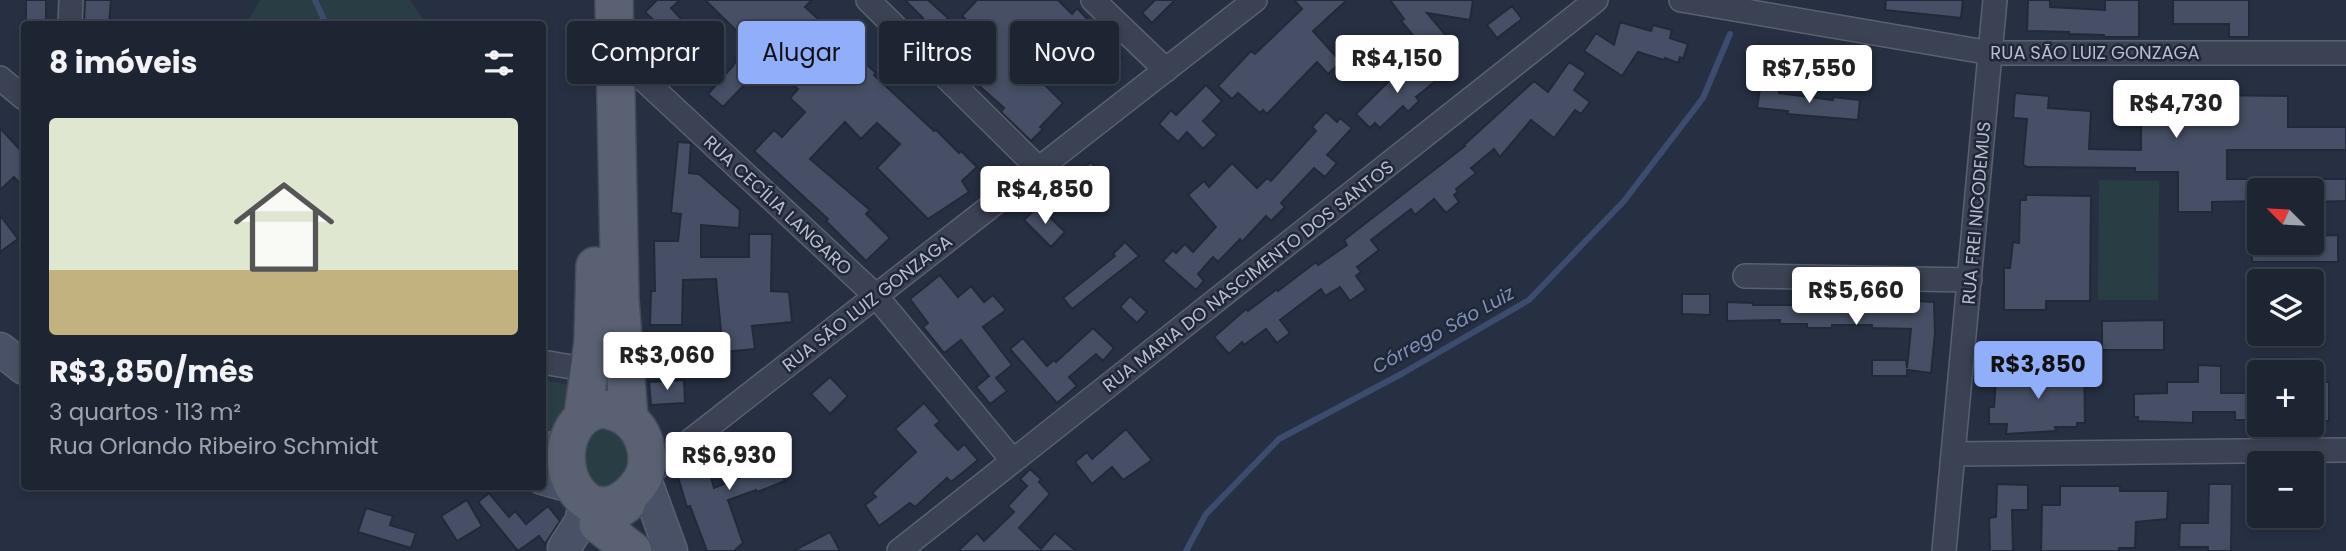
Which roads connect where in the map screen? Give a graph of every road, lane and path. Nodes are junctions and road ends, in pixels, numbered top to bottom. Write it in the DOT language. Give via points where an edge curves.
graph roads {
  1 [pos="71,0"];
  2 [pos="590,0"];
  3 [pos="614,0"];
  4 [pos="868,0"];
  5 [pos="1093,0"];
  6 [pos="1255,0"];
  7 [pos="1596,0"];
  8 [pos="1681,0"];
  9 [pos="1995,0"];
  10 [pos="70,21"];
  11 [pos="614,21"];
  12 [pos="1991,53"];
  13 [pos="2346,53"];
  14 [pos="1166,70"];
  15 [pos="0,78"];
  16 [pos="616,84"];
  17 [pos="648,84"];
  18 [pos="21,95"];
  19 [pos="1040,169"];
  20 [pos="1745,276"];
  21 [pos="1970,280"];
  22 [pos="876,296"];
  23 [pos="0,325"];
  24 [pos="21,342"];
  25 [pos="0,349"];
  26 [pos="546,363"];
  27 [pos="21,366"];
  28 [pos="590,370"];
  29 [pos="628,419"];
  30 [pos="564,437"];
  31 [pos="2346,450"];
  32 [pos="1953,454"];
  33 [pos="1013,461"];
  34 [pos="644,477"];
  35 [pos="582,508"];
  36 [pos="562,550"];
  37 [pos="633,551"];
  38 [pos="644,551"];
  39 [pos="671,551"];
  40 [pos="899,551"];
  41 [pos="1944,551"];
  1 -- 10 [label="street"];
  2 -- 28 [label="main road" via="596,311"];
  3 -- 11 [label="main road"];
  4 -- 19 [label="street"];
  5 -- 14 [label="street"];
  6 -- 14 [label="street, RUA SÃO LUIZ GONZAGA"];
  7 -- 33 [label="street, RUA MARIA DO NASCIMENTO DOS SANTOS"];
  8 -- 12 [label="street, RUA SÃO LUIZ GONZAGA"];
  9 -- 12 [label="street, RUA FREI NICODEMUS"];
  12 -- 13 [label="street, RUA SÃO LUIZ GONZAGA"];
  12 -- 21 [label="street, RUA FREI NICODEMUS"];
  14 -- 19 [label="street, RUA SÃO LUIZ GONZAGA"];
  15 -- 18 [label="street"];
  16 -- 29 [label="main road" via="620,300"];
  17 -- 22 [label="street, RUA CECÍLIA LANGARO"];
  19 -- 22 [label="street, RUA SÃO LUIZ GONZAGA"];
  20 -- 21 [label="street"];
  21 -- 32 [label="street, RUA FREI NICODEMUS"];
  22 -- 33 [label="street, RUA CECÍLIA LANGARO"];
  22 -- 34 [label="street, RUA SÃO LUIZ GONZAGA"];
  23 -- 24 [label="street"];
  25 -- 27 [label="street"];
  26 -- 28 [label="street"];
  28 -- 30 [label="main road"];
  29 -- 30 [label="main road" via="603,409 592,410"];
  29 -- 34 [label="main road" via="644,441"];
  30 -- 35 [label="main road" via="567,464"];
  31 -- 32 [label="street"];
  32 -- 41 [label="street, RUA FREI NICODEMUS"];
  33 -- 40 [label="street, RUA MARIA DO NASCIMENTO DOS SANTOS"];
  34 -- 35 [label="main road" via="620,503"];
  34 -- 38 [label="main road"];
  34 -- 39 [label="street"];
  35 -- 36 [label="street" via="582,522"];
  35 -- 37 [label="main road"];
}
